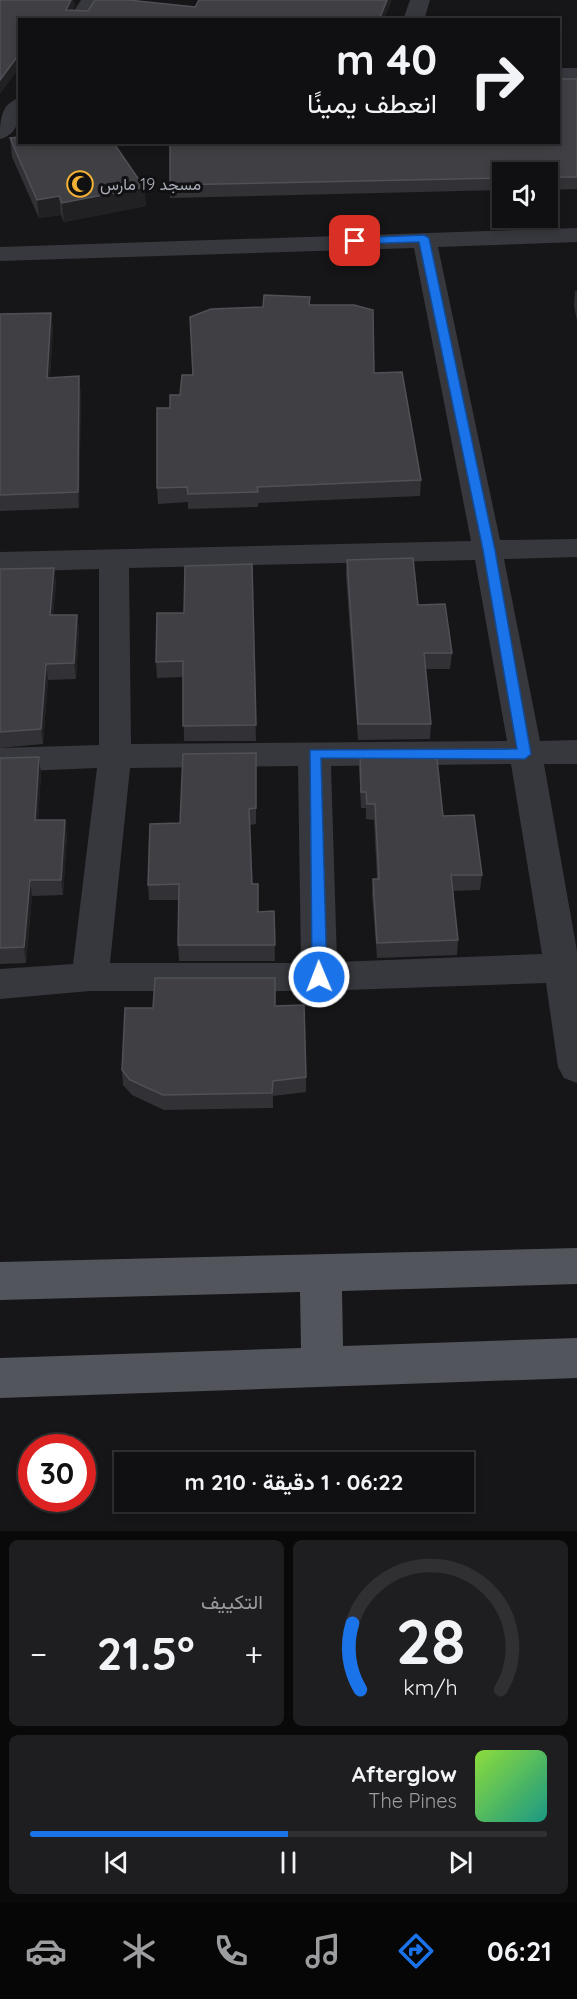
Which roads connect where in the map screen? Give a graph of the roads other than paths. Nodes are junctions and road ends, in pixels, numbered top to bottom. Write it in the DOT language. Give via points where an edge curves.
graph roads {
  1 [pos="91,0"];
  2 [pos="420,0"];
  3 [pos="79,18"];
  4 [pos="414,18"];
  5 [pos="560,75"];
  6 [pos="577,75"];
  7 [pos="18,108"];
  8 [pos="0,132"];
  9 [pos="577,235"];
  10 [pos="424,238"];
  11 [pos="0,254"];
  12 [pos="577,548"];
  13 [pos="489,550"];
  14 [pos="114,559"];
  15 [pos="0,562"];
  16 [pos="577,752"];
  17 [pos="314,754"];
  18 [pos="525,754"];
  19 [pos="115,756"];
  20 [pos="0,760"];
  21 [pos="570,967"];
  22 [pos="90,977"];
  23 [pos="319,977"];
  24 [pos="0,984"];
  25 [pos="577,1067"];
  26 [pos="577,1266"];
  27 [pos="321,1272"];
  28 [pos="0,1281"];
  29 [pos="577,1358"];
  30 [pos="322,1366"];
  31 [pos="0,1378"];
  1 -- 3 [label="street"];
  2 -- 4 [label="street"];
  5 -- 6 [label="street"];
  7 -- 8 [label="street"];
  9 -- 10 [label="street"];
  10 -- 11 [label="street"];
  10 -- 13 [label="street"];
  12 -- 13 [label="street"];
  13 -- 14 [label="street"];
  13 -- 18 [label="street"];
  14 -- 15 [label="street"];
  14 -- 19 [label="street"];
  16 -- 18 [label="street"];
  17 -- 18 [label="street"];
  17 -- 19 [label="street"];
  17 -- 23 [label="street"];
  18 -- 21 [label="street"];
  19 -- 20 [label="street"];
  19 -- 22 [label="street"];
  21 -- 23 [label="street"];
  21 -- 25 [label="street"];
  22 -- 23 [label="street"];
  22 -- 24 [label="street"];
  26 -- 27 [label="main road"];
  27 -- 28 [label="main road"];
  27 -- 30 [label="main road"];
  29 -- 30 [label="main road"];
  30 -- 31 [label="main road"];
}
